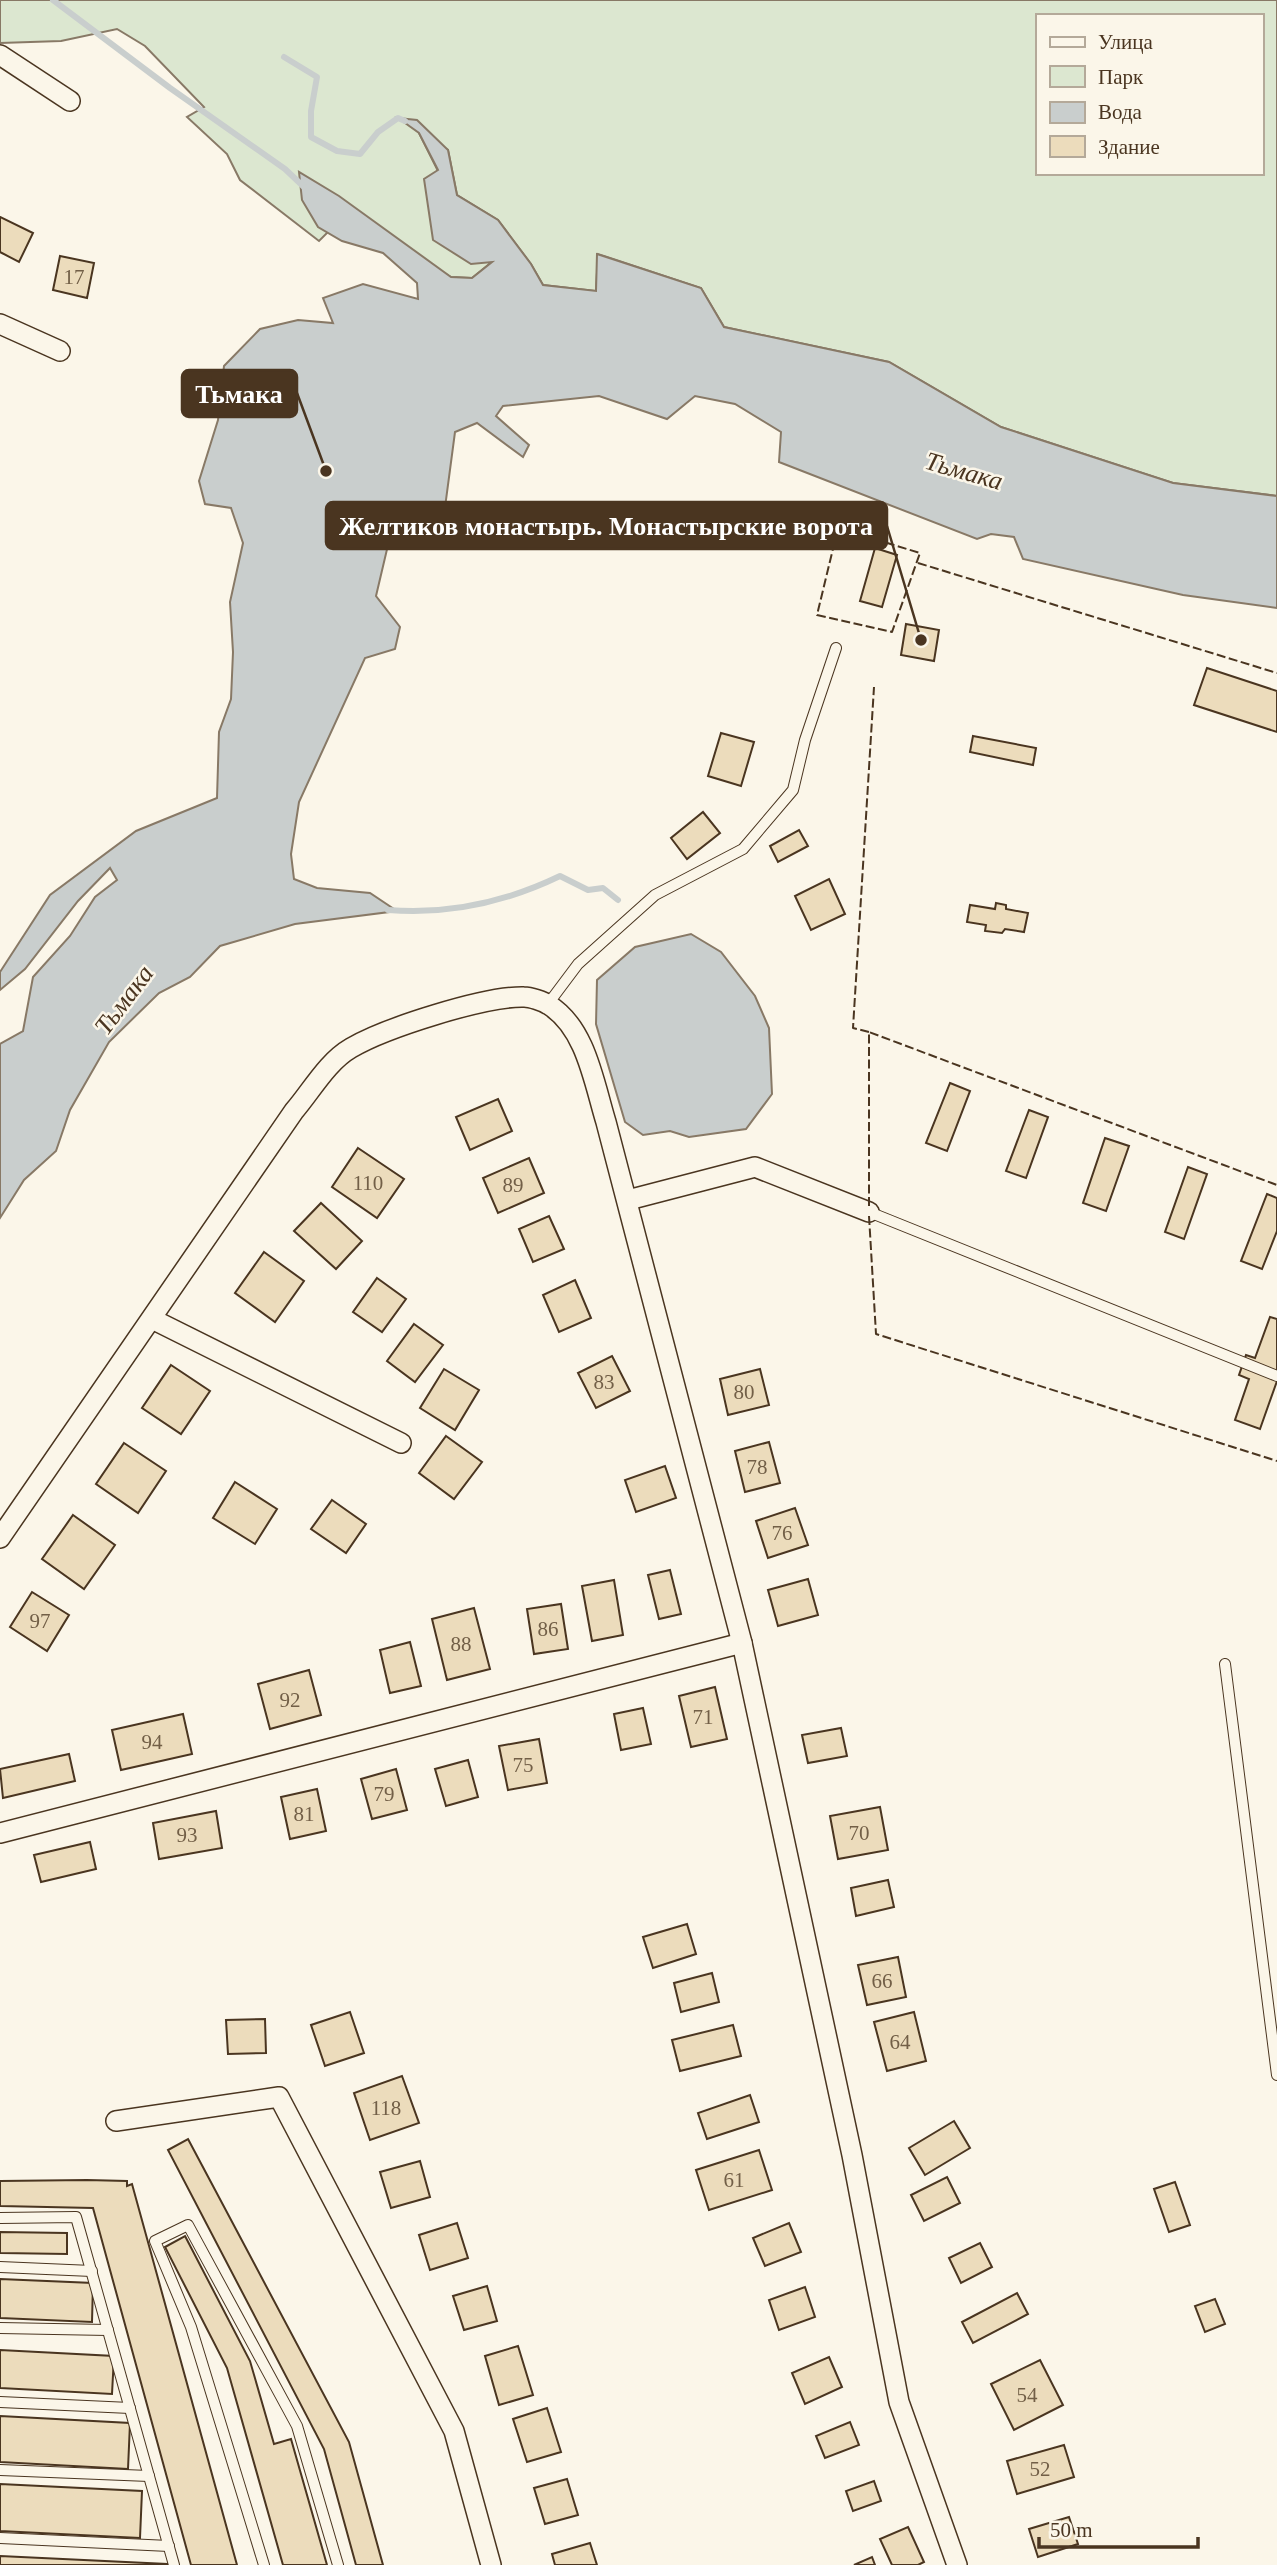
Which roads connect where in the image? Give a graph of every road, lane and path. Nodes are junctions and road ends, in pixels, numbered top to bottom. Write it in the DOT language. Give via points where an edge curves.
graph roads {
  1 [pos="0,55"];
  2 [pos="70,101"];
  3 [pos="0,324"];
  4 [pos="60,351"];
  5 [pos="836,648"];
  6 [pos="548,1004"];
  7 [pos="628,1200"];
  8 [pos="869,1212"];
  9 [pos="152,1319"];
  10 [pos="1277,1376"];
  11 [pos="401,1443"];
  12 [pos="0,1538"];
  13 [pos="742,1643"];
  14 [pos="1225,1664"];
  15 [pos="0,1833"];
  16 [pos="1277,2075"];
  17 [pos="116,2121"];
  18 [pos="0,2218"];
  19 [pos="0,2267"];
  20 [pos="92,2271"];
  21 [pos="0,2328"];
  22 [pos="108,2330"];
  23 [pos="0,2402"];
  24 [pos="130,2408"];
  25 [pos="0,2470"];
  26 [pos="149,2476"];
  27 [pos="0,2538"];
  28 [pos="169,2546"];
  29 [pos="174,2565"];
  30 [pos="264,2565"];
  31 [pos="338,2565"];
  32 [pos="491,2565"];
  33 [pos="957,2565"];
  1 -- 2 [label="street"];
  3 -- 4 [label="street"];
  5 -- 6 [label="lane" via="793,790 743,849 655,895 578,964"];
  6 -- 7 [label="street" via="582,1045"];
  6 -- 9 [label="street" via="525,997 470,1006 413,1022 350,1048 329,1065 294,1111"];
  7 -- 8 [label="street" via="755,1167"];
  7 -- 13 [label="street"];
  8 -- 10 [label="lane"];
  9 -- 11 [label="street"];
  9 -- 12 [label="street"];
  13 -- 15 [label="street"];
  13 -- 33 [label="street" via="852,2155 899,2402"];
  14 -- 16 [label="lane"];
  17 -- 32 [label="street" via="279,2097 454,2431"];
  18 -- 20 [label="lane" via="76,2217"];
  19 -- 20 [label="lane"];
  20 -- 22 [label="lane"];
  21 -- 22 [label="lane"];
  22 -- 24 [label="lane"];
  23 -- 24 [label="lane"];
  24 -- 26 [label="lane"];
  25 -- 26 [label="lane"];
  26 -- 28 [label="lane"];
  27 -- 28 [label="lane"];
  28 -- 29 [label="lane"];
  30 -- 31 [label="lane" via="191,2327 155,2241 188,2225 297,2426"];
}
